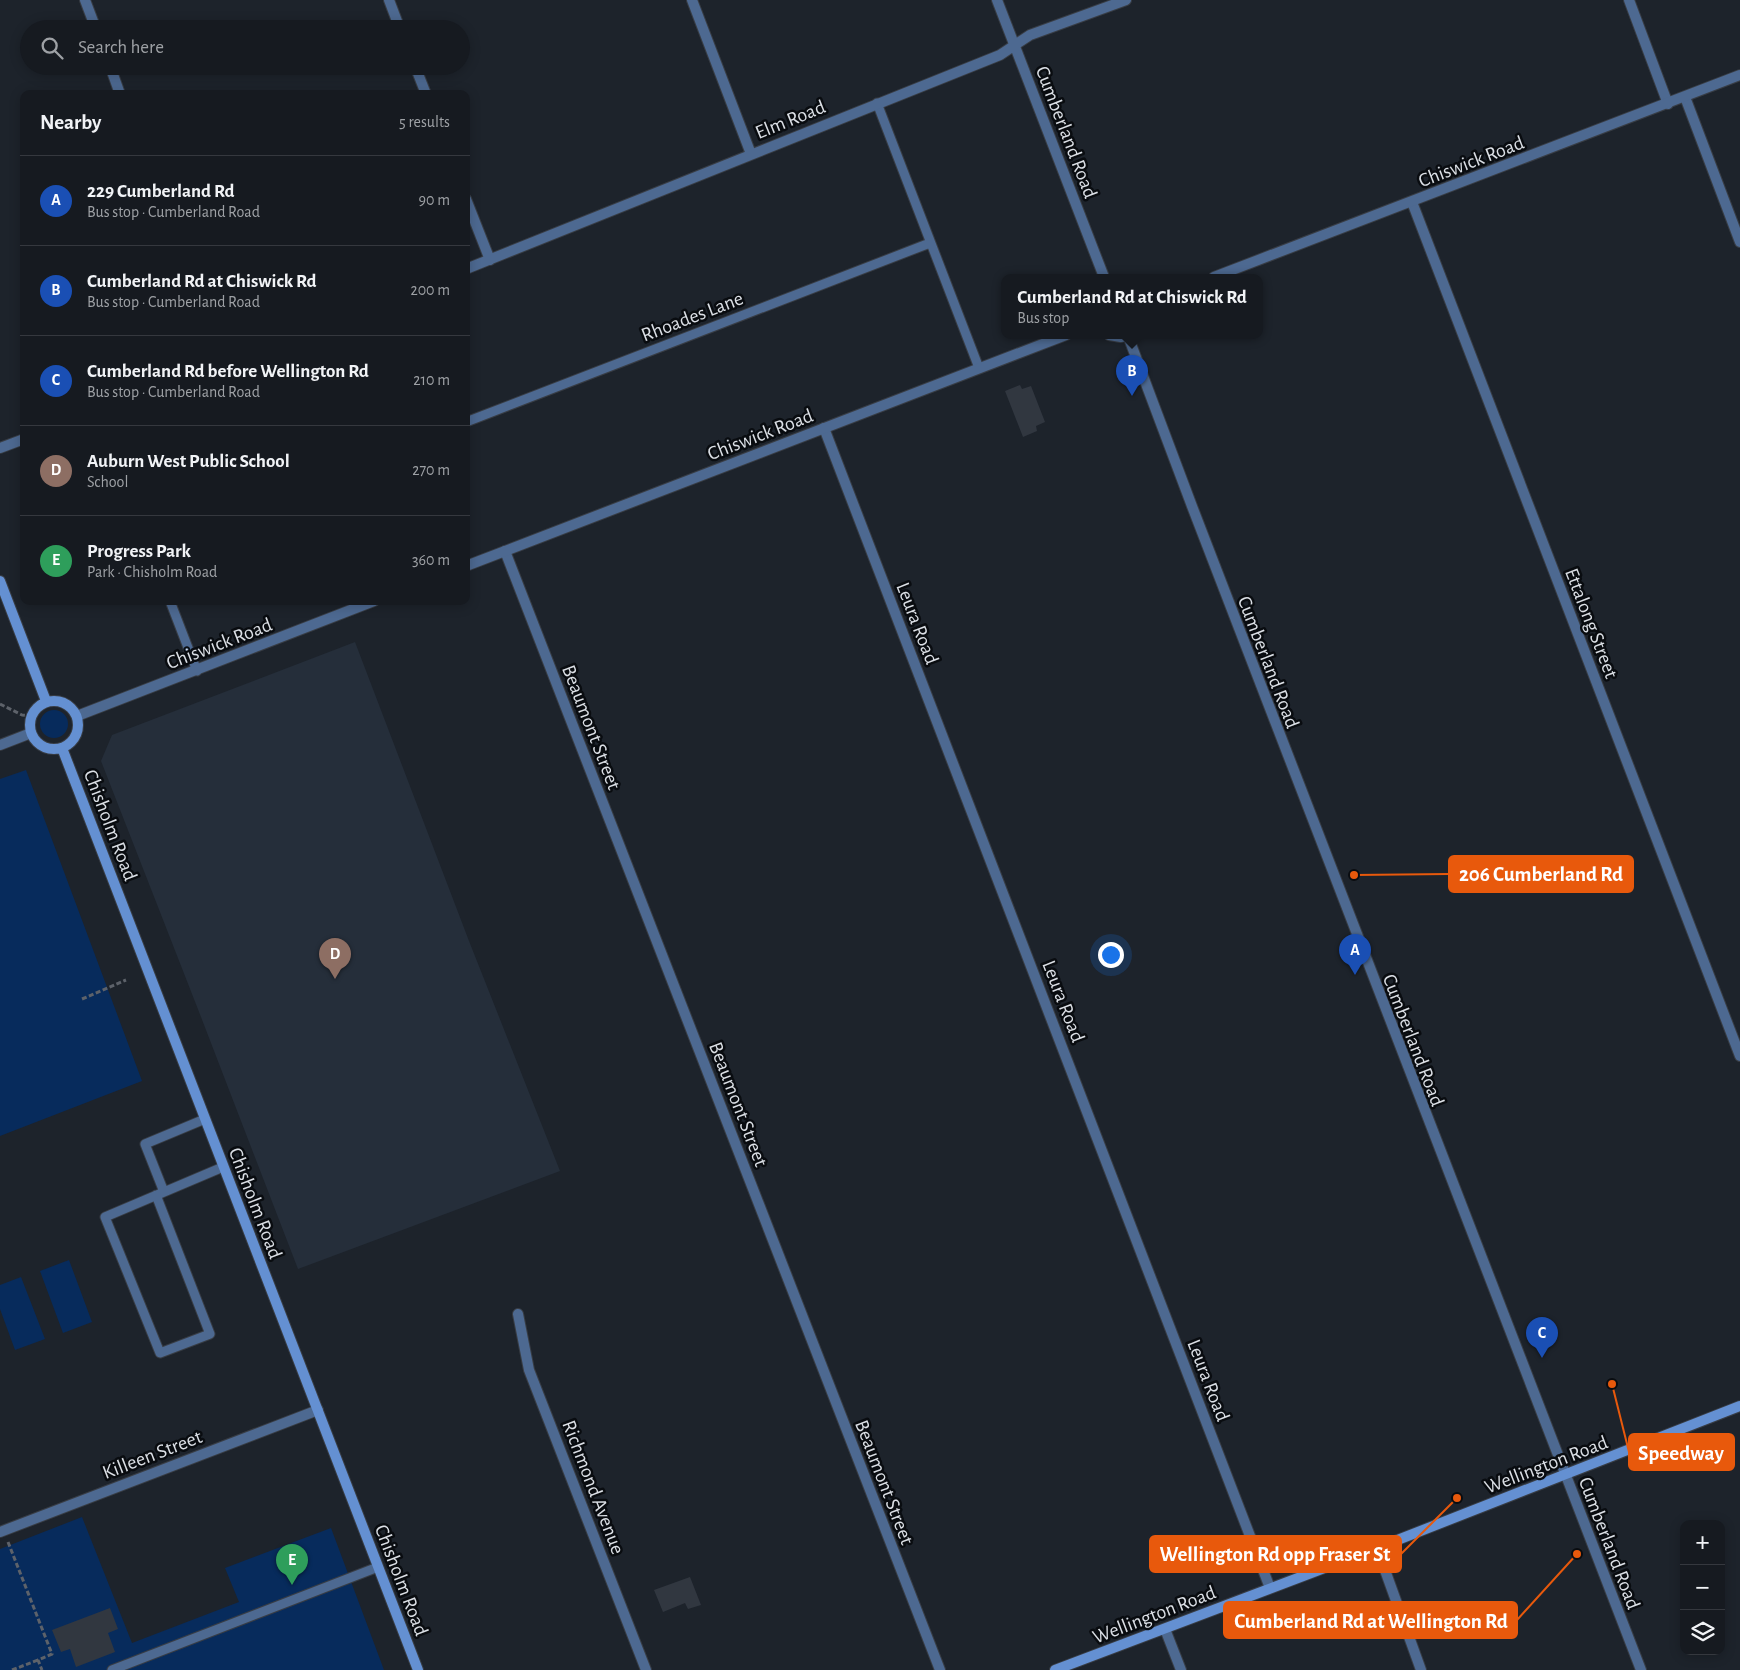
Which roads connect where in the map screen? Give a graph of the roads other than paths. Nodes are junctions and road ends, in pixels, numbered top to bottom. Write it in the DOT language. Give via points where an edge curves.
graph roads {
  1 [pos="85,0"];
  2 [pos="389,0"];
  3 [pos="692,0"];
  4 [pos="997,0"];
  5 [pos="1126,0"];
  6 [pos="1629,0"];
  7 [pos="93,20"];
  8 [pos="397,20"];
  9 [pos="1014,45"];
  10 [pos="113,75"];
  11 [pos="419,75"];
  12 [pos="1740,75"];
  13 [pos="119,90"];
  14 [pos="424,90"];
  15 [pos="1684,97"];
  16 [pos="877,103"];
  17 [pos="1668,104"];
  18 [pos="751,154"];
  19 [pos="1412,202"];
  20 [pos="470,209"];
  21 [pos="1740,242"];
  22 [pos="930,243"];
  23 [pos="490,260"];
  24 [pos="470,268"];
  25 [pos="1103,274"];
  26 [pos="1222,274"];
  27 [pos="1055,339"];
  28 [pos="1130,339"];
  29 [pos="979,368"];
  30 [pos="470,420"];
  31 [pos="824,428"];
  32 [pos="20,440"];
  33 [pos="0,448"];
  34 [pos="505,551"];
  35 [pos="470,564"];
  36 [pos="0,581"];
  37 [pos="172,605"];
  38 [pos="364,605"];
  39 [pos="197,670"];
  40 [pos="46,701"];
  41 [pos="77,716"];
  42 [pos="31,733"];
  43 [pos="0,745"];
  44 [pos="62,748"];
  45 [pos="1740,1056"];
  46 [pos="205,1119"];
  47 [pos="224,1166"];
  48 [pos="160,1194"];
  49 [pos="518,1314"];
  50 [pos="1740,1406"];
  51 [pos="318,1410"];
  52 [pos="1564,1475"];
  53 [pos="2,1531"];
  54 [pos="1377,1548"];
  55 [pos="378,1567"];
  56 [pos="1270,1588"];
  57 [pos="1165,1629"];
  58 [pos="112,1670"];
  59 [pos="418,1670"];
  60 [pos="646,1670"];
  61 [pos="940,1670"];
  62 [pos="1055,1670"];
  63 [pos="1181,1670"];
  64 [pos="1421,1670"];
  65 [pos="1641,1670"];
  1 -- 7 [label="street"];
  2 -- 8 [label="street"];
  3 -- 18 [label="street"];
  4 -- 9 [label="street, Cumberland Road"];
  5 -- 9 [label="street, Elm Road" via="1030,35"];
  6 -- 17 [label="street"];
  9 -- 16 [label="street, Elm Road" via="1000,55"];
  9 -- 25 [label="street, Cumberland Road"];
  10 -- 13 [label="street"];
  11 -- 14 [label="street"];
  12 -- 15 [label="street, Chiswick Road"];
  15 -- 17 [label="street, Chiswick Road"];
  15 -- 21 [label="street"];
  16 -- 18 [label="street, Elm Road"];
  16 -- 22 [label="lane"];
  17 -- 19 [label="street, Chiswick Road"];
  18 -- 23 [label="street, Elm Road"];
  19 -- 26 [label="street, Chiswick Road"];
  19 -- 45 [label="street, Ettalong Street"];
  20 -- 23 [label="street"];
  22 -- 29 [label="lane"];
  22 -- 30 [label="lane, Rhoades Lane"];
  23 -- 24 [label="street, Elm Road"];
  27 -- 29 [label="street, Chiswick Road"];
  28 -- 52 [label="street, Cumberland Road" via="1308,813"];
  29 -- 31 [label="street, Chiswick Road"];
  31 -- 34 [label="street, Chiswick Road"];
  31 -- 56 [label="street, Leura Road"];
  32 -- 33 [label="street"];
  34 -- 35 [label="street, Chiswick Road"];
  34 -- 61 [label="street, Beaumont Street"];
  36 -- 40 [label="main road"];
  37 -- 39 [label="lane"];
  38 -- 39 [label="street, Chiswick Road"];
  39 -- 41 [label="street, Chiswick Road"];
  40 -- 41 [label="main road" via="68,704"];
  40 -- 42 [label="main road" via="31,716"];
  41 -- 44 [label="main road" via="78,731"];
  42 -- 43 [label="street"];
  42 -- 44 [label="main road" via="47,748"];
  44 -- 46 [label="main road, Chisholm Road"];
  46 -- 47 [label="main road, Chisholm Road"];
  46 -- 48 [label="lane" via="145,1144"];
  47 -- 48 [label="lane"];
  47 -- 51 [label="main road, Chisholm Road"];
  48 -- 48 [label="lane" via="210,1334 160,1353 105,1217"];
  49 -- 60 [label="street, Richmond Avenue" via="529,1370"];
  50 -- 52 [label="main road, Wellington Road"];
  51 -- 53 [label="street, Killeen Street"];
  51 -- 55 [label="main road, Chisholm Road"];
  52 -- 54 [label="main road, Wellington Road"];
  52 -- 65 [label="street, Cumberland Road"];
  54 -- 56 [label="main road, Wellington Road"];
  54 -- 64 [label="street"];
  55 -- 58 [label="lane"];
  55 -- 59 [label="main road, Chisholm Road"];
  56 -- 57 [label="main road, Wellington Road"];
  57 -- 62 [label="main road, Wellington Road"];
  57 -- 63 [label="street"];
}
